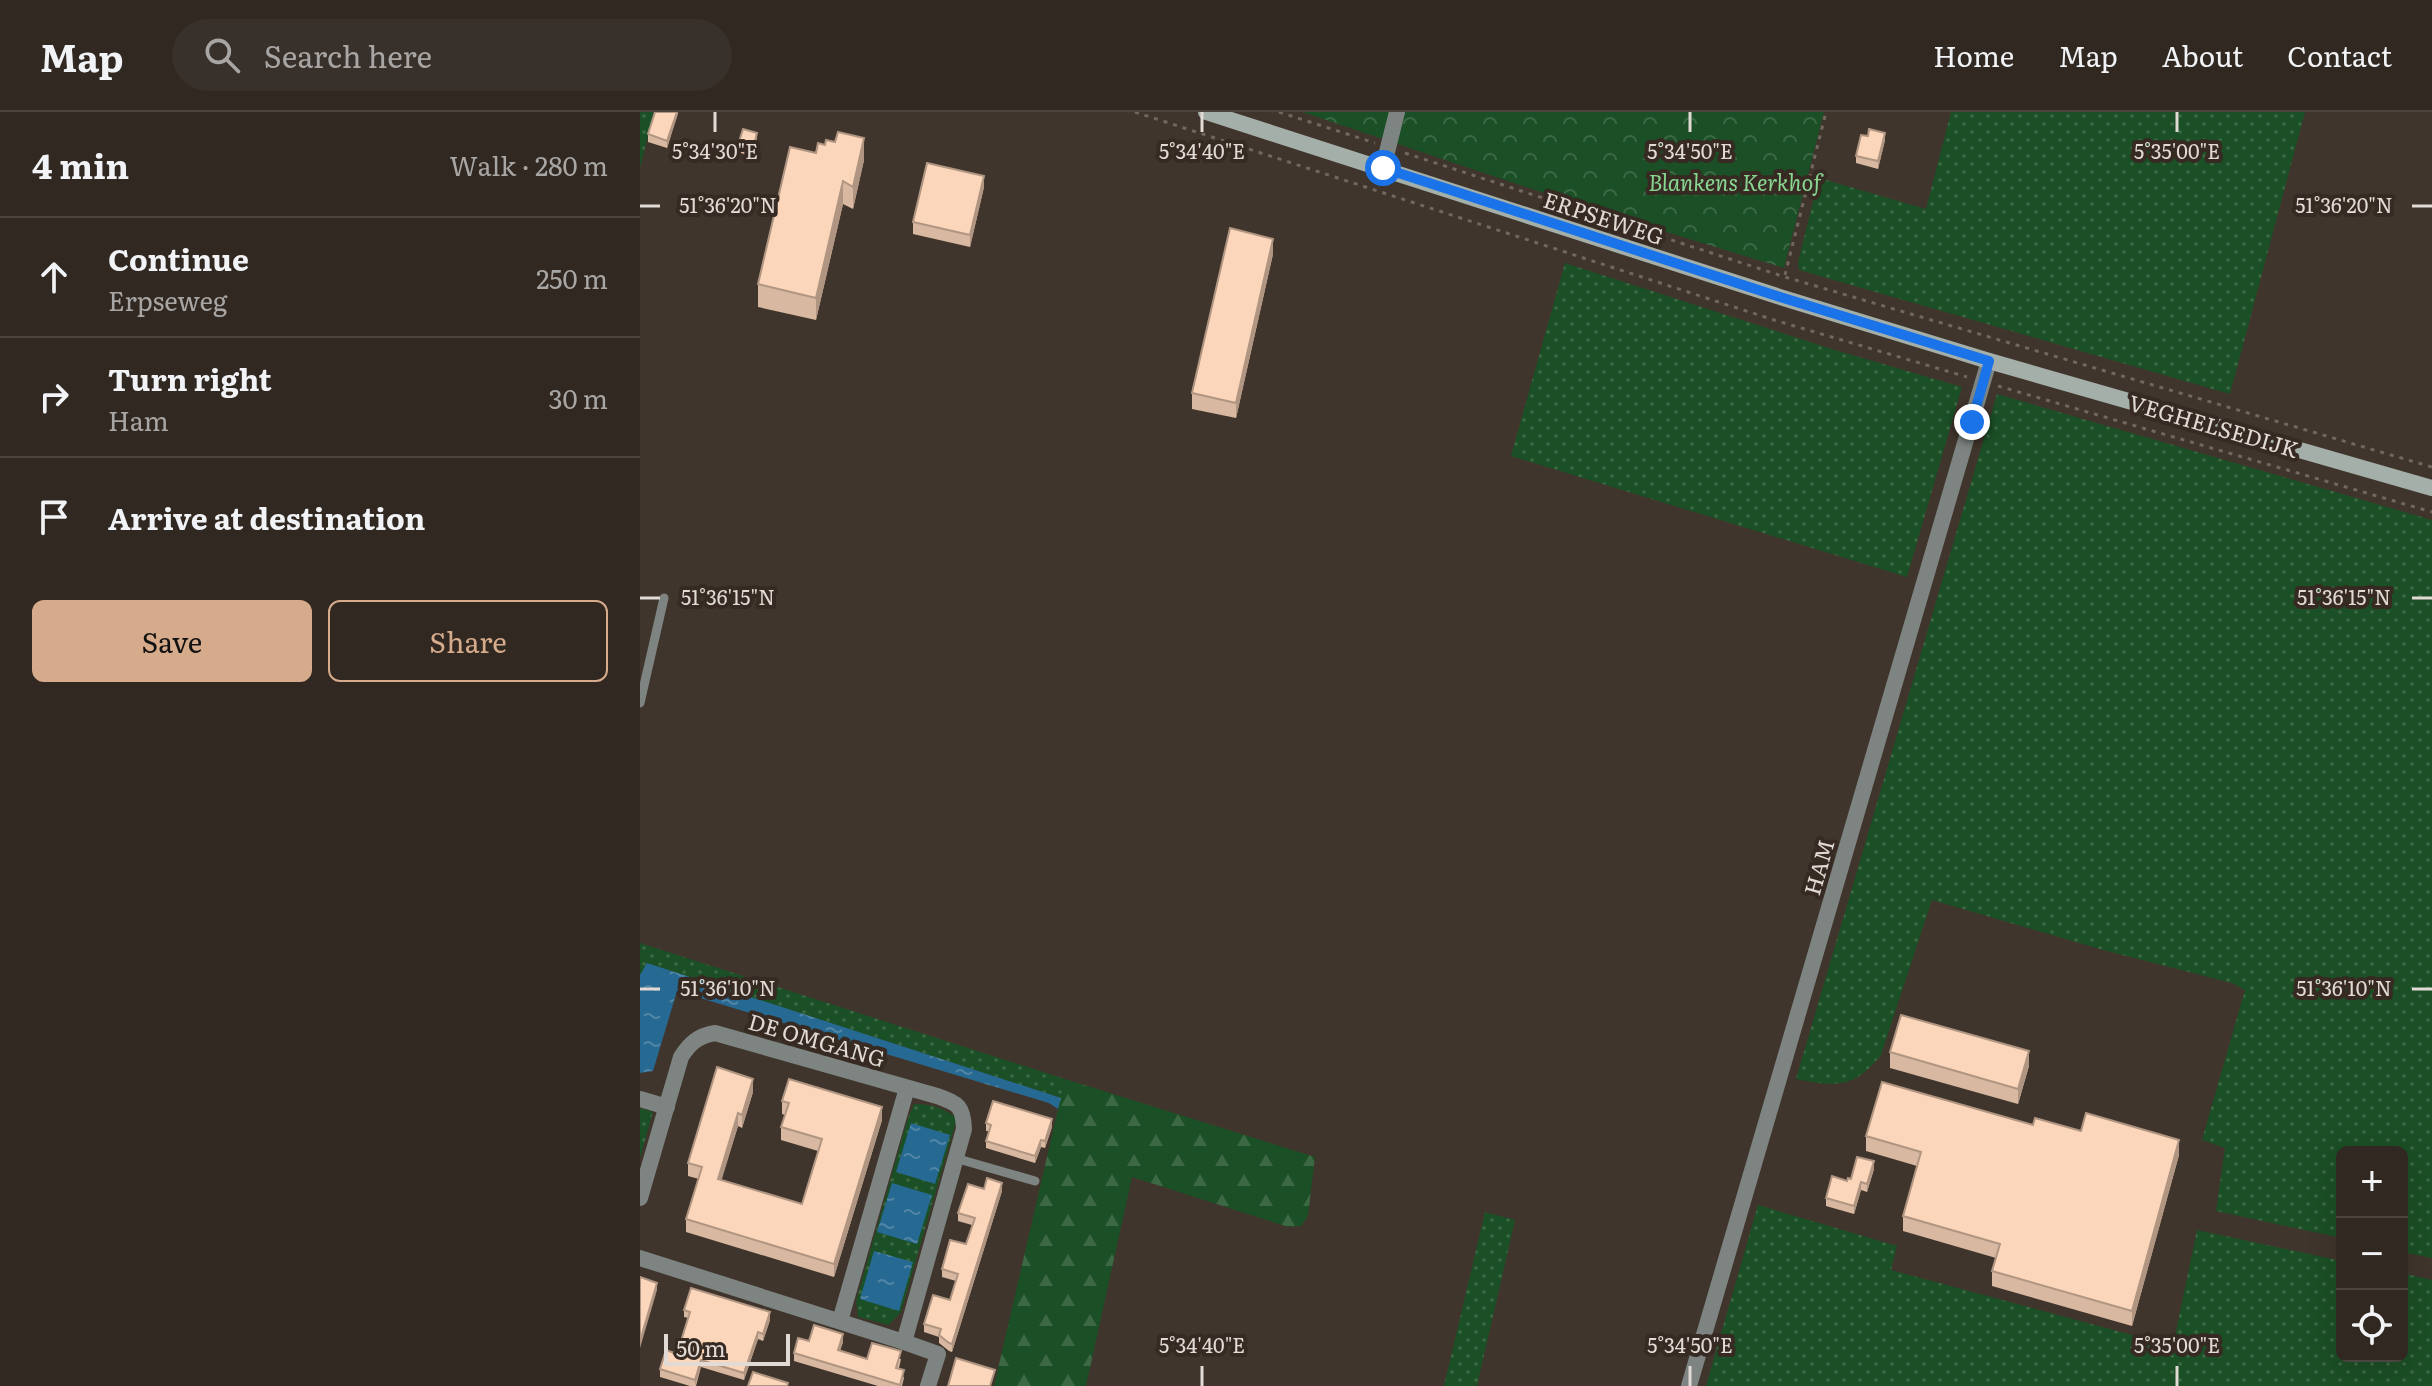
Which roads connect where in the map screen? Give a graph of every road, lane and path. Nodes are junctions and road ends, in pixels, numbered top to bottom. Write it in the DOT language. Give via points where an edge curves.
graph roads {
  1 [pos="1135,112"];
  2 [pos="1206,112"];
  3 [pos="1279,112"];
  4 [pos="1397,112"];
  5 [pos="1826,112"];
  6 [pos="1388,147"];
  7 [pos="1383,168"];
  8 [pos="1785,277"];
  9 [pos="1780,297"];
  10 [pos="1997,340"];
  11 [pos="1989,361"];
  12 [pos="1983,382"];
  13 [pos="2432,467"];
  14 [pos="2432,488"];
  15 [pos="2432,512"];
  16 [pos="664,598"];
  17 [pos="640,703"];
  18 [pos="907,1088"];
  19 [pos="640,1099"];
  20 [pos="667,1107"];
  21 [pos="955,1158"];
  22 [pos="1035,1181"];
  23 [pos="640,1198"];
  24 [pos="640,1258"];
  25 [pos="840,1321"];
  26 [pos="904,1342"];
  27 [pos="928,1386"];
  28 [pos="1689,1386"];
  1 -- 12 [label="path, ERPSEWEG" via="1774,320"];
  2 -- 7 [label="main road, ERPSEWEG"];
  3 -- 6 [label="path, ERPSEWEG"];
  4 -- 6 [label="street"];
  5 -- 8 [label="path"];
  6 -- 7 [label="street"];
  6 -- 8 [label="path, ERPSEWEG"];
  7 -- 9 [label="main road, ERPSEWEG"];
  8 -- 9 [label="path"];
  8 -- 10 [label="path, ERPSEWEG"];
  9 -- 11 [label="main road, ERPSEWEG"];
  10 -- 13 [label="path, VEGHELSEDIJK"];
  11 -- 12 [label="street, HAM"];
  11 -- 14 [label="main road, VEGHELSEDIJK"];
  12 -- 15 [label="path, VEGHELSEDIJK"];
  12 -- 28 [label="street, HAM"];
  16 -- 17 [label="lane"];
  18 -- 20 [label="street, DE OMGANG" via="715,1033 688,1045"];
  18 -- 21 [label="street, DE OMGANG" via="956,1104 963,1114"];
  18 -- 25 [label="street, DE OMGANG"];
  19 -- 20 [label="street"];
  20 -- 23 [label="street, DE OMGANG"];
  21 -- 22 [label="lane"];
  21 -- 26 [label="street, DE OMGANG"];
  24 -- 25 [label="street"];
  25 -- 26 [label="street"];
  26 -- 27 [label="street" via="938,1354"];
}
